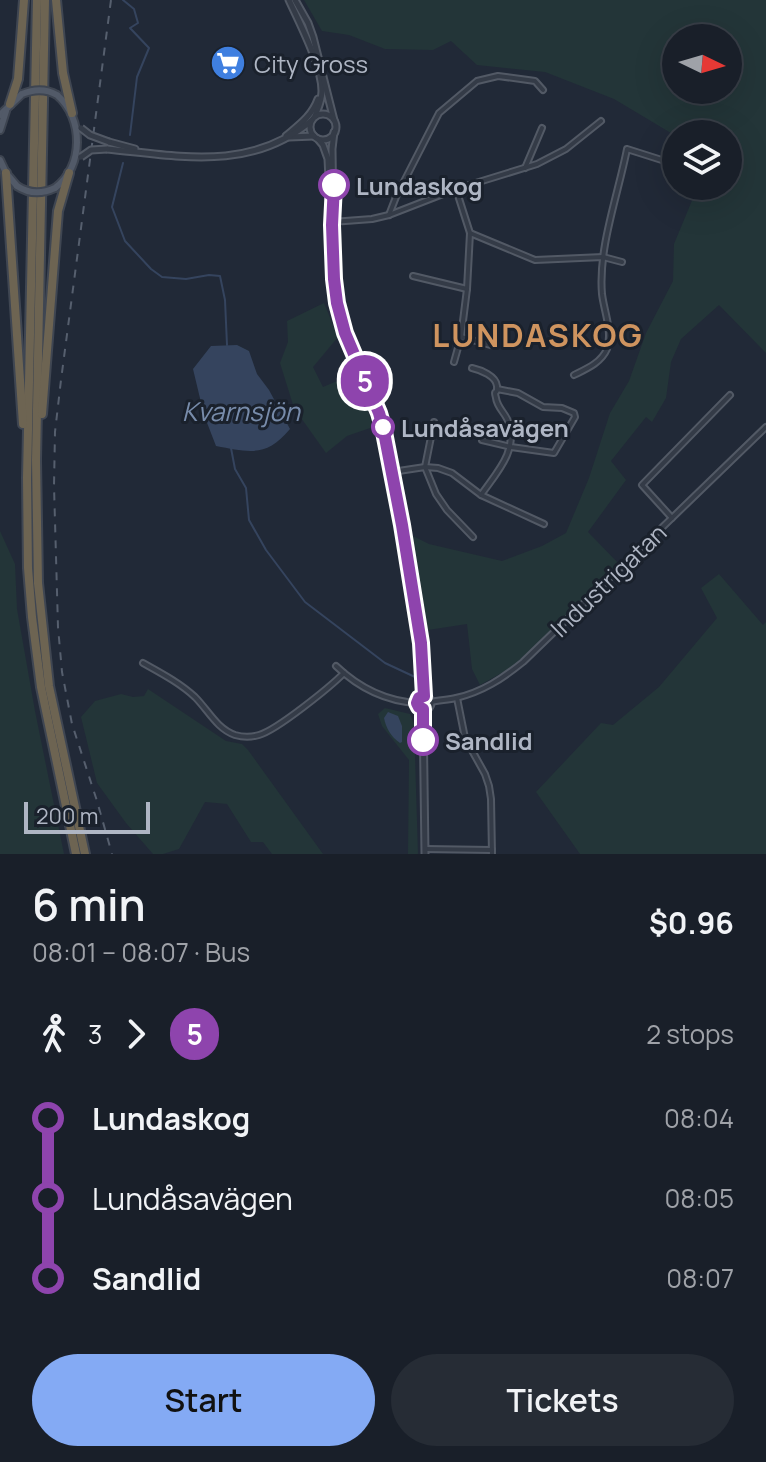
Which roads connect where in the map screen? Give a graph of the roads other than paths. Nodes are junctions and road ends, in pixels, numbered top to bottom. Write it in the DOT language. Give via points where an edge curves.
graph roads {
  1 [pos="24,0"];
  2 [pos="37,0"];
  3 [pos="45,0"];
  4 [pos="56,0"];
  5 [pos="294,2"];
  6 [pos="296,16"];
  7 [pos="316,49"];
  8 [pos="319,78"];
  9 [pos="543,90"];
  10 [pos="9,106"];
  11 [pos="0,115"];
  12 [pos="73,117"];
  13 [pos="313,119"];
  14 [pos="334,120"];
  15 [pos="601,121"];
  16 [pos="542,128"];
  17 [pos="0,130"];
  18 [pos="334,132"];
  19 [pos="288,138"];
  20 [pos="316,138"];
  21 [pos="279,141"];
  22 [pos="108,145"];
  23 [pos="0,154"];
  24 [pos="662,160"];
  25 [pos="3,166"];
  26 [pos="525,168"];
  27 [pos="70,170"];
  28 [pos="456,189"];
  29 [pos="389,215"];
  30 [pos="332,222"];
  31 [pos="470,233"];
  32 [pos="603,257"];
  33 [pos="622,262"];
  34 [pos="413,276"];
  35 [pos="467,289"];
  36 [pos="461,337"];
  37 [pos="494,346"];
  38 [pos="454,362"];
  39 [pos="472,368"];
  40 [pos="574,375"];
  41 [pos="497,389"];
  42 [pos="730,395"];
  43 [pos="434,422"];
  44 [pos="766,427"];
  45 [pos="482,440"];
  46 [pos="511,447"];
  47 [pos="36,460"];
  48 [pos="425,467"];
  49 [pos="392,472"];
  50 [pos="27,478"];
  51 [pos="481,495"];
  52 [pos="672,518"];
  53 [pos="544,524"];
  54 [pos="473,537"];
  55 [pos="143,663"];
  56 [pos="336,666"];
  57 [pos="344,673"];
  58 [pos="424,696"];
  59 [pos="457,698"];
  60 [pos="431,702"];
  61 [pos="417,703"];
  62 [pos="423,709"];
  63 [pos="425,852"];
  64 [pos="492,852"];
  65 [pos="76,854"];
  66 [pos="85,854"];
  1 -- 10 [label="highway" via="18,79"];
  2 -- 50 [label="highway"];
  3 -- 47 [label="highway"];
  4 -- 12 [label="highway"];
  5 -- 6 [label="street"];
  5 -- 6 [label="street"];
  5 -- 7 [label="street"];
  6 -- 7 [label="street" via="302,18"];
  6 -- 8 [label="street"];
  7 -- 14 [label="street"];
  8 -- 13 [label="street" via="322,95"];
  8 -- 21 [label="street" via="314,109"];
  9 -- 29 [label="street" via="528,80 498,76 477,81 438,114"];
  10 -- 11 [label="main road"];
  10 -- 12 [label="main road, bridge" via="22,94 48,91 66,103"];
  10 -- 17 [label="main road"];
  12 -- 22 [label="street, bridge"];
  12 -- 27 [label="main road" via="77,144"];
  13 -- 14 [label="street" via="326,114"];
  13 -- 19 [label="street"];
  13 -- 20 [label="street" via="310,128"];
  14 -- 18 [label="street"];
  15 -- 26 [label="street" via="566,149"];
  16 -- 26 [label="street"];
  18 -- 20 [label="street" via="329,138"];
  18 -- 30 [label="street"];
  19 -- 20 [label="street"];
  19 -- 21 [label="street"];
  20 -- 30 [label="street" via="328,159"];
  21 -- 22 [label="street" via="220,158"];
  22 -- 27 [label="street, bridge" via="91,150"];
  23 -- 25 [label="main road"];
  24 -- 32 [label="street" via="627,149"];
  25 -- 27 [label="main road, bridge" via="17,186 38,193 55,188"];
  25 -- 50 [label="highway"];
  26 -- 28 [label="street"];
  27 -- 47 [label="highway" via="58,211"];
  28 -- 29 [label="street"];
  28 -- 31 [label="street"];
  29 -- 30 [label="street"];
  30 -- 49 [label="street" via="340,317 379,413"];
  31 -- 32 [label="street" via="535,260"];
  31 -- 35 [label="street"];
  32 -- 33 [label="street"];
  32 -- 40 [label="street" via="606,350 596,364"];
  34 -- 35 [label="street"];
  35 -- 36 [label="street"];
  36 -- 37 [label="street"];
  36 -- 38 [label="street"];
  39 -- 41 [label="street" via="494,380"];
  41 -- 46 [label="street" via="495,398 507,419"];
  41 -- 46 [label="street" via="575,415 554,453"];
  42 -- 52 [label="street" via="642,485"];
  43 -- 48 [label="street"];
  44 -- 52 [label="street, Industrigatan"];
  45 -- 46 [label="street"];
  46 -- 51 [label="street"];
  47 -- 66 [label="highway" via="43,646"];
  48 -- 49 [label="street"];
  48 -- 51 [label="street" via="452,473"];
  48 -- 54 [label="street" via="436,494"];
  49 -- 58 [label="street" via="421,643"];
  50 -- 65 [label="highway" via="35,647"];
  51 -- 53 [label="street"];
  52 -- 59 [label="street, Industrigatan" via="525,660 502,679"];
  55 -- 57 [label="street" via="172,679 223,728 241,736 273,729"];
  56 -- 57 [label="street"];
  57 -- 61 [label="street" via="381,696"];
  58 -- 60 [label="street"];
  58 -- 61 [label="street"];
  59 -- 60 [label="street, Industrigatan"];
  59 -- 64 [label="street" via="465,738 489,786"];
  60 -- 62 [label="street"];
  61 -- 62 [label="street"];
  62 -- 63 [label="street"];
  63 -- 64 [label="street"];
}
